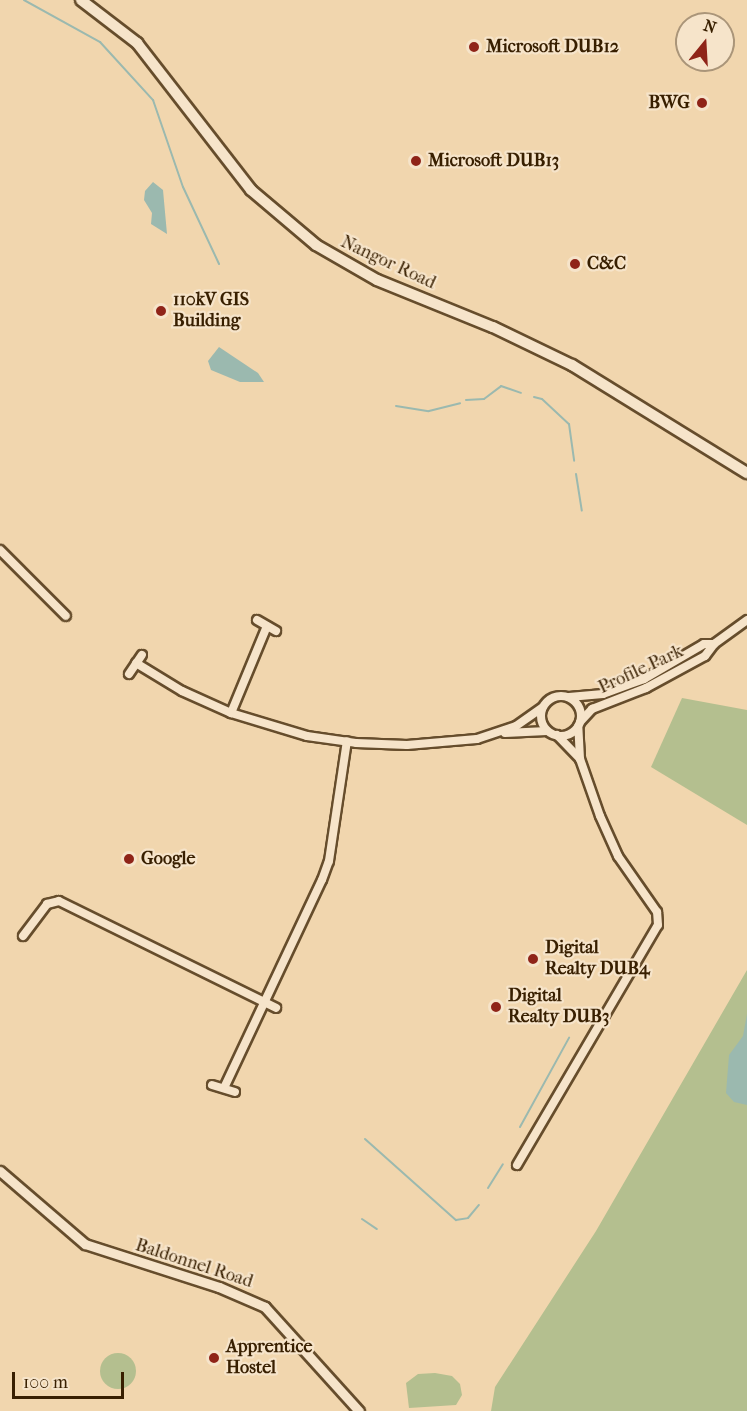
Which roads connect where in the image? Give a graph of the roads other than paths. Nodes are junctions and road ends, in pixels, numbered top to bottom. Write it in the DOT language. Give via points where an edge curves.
graph roads {
  1 [pos="81,0"];
  2 [pos="747,473"];
  3 [pos="0,550"];
  4 [pos="66,616"];
  5 [pos="257,620"];
  6 [pos="747,620"];
  7 [pos="267,626"];
  8 [pos="276,631"];
  9 [pos="714,644"];
  10 [pos="141,655"];
  11 [pos="136,663"];
  12 [pos="129,674"];
  13 [pos="568,697"];
  14 [pos="542,708"];
  15 [pos="231,713"];
  16 [pos="579,724"];
  17 [pos="548,730"];
  18 [pos="500,733"];
  19 [pos="557,735"];
  20 [pos="347,741"];
  21 [pos="580,759"];
  22 [pos="23,936"];
  23 [pos="263,1001"];
  24 [pos="276,1008"];
  25 [pos="212,1085"];
  26 [pos="224,1089"];
  27 [pos="235,1092"];
  28 [pos="517,1165"];
  29 [pos="0,1171"];
  30 [pos="359,1411"];
  1 -- 2 [label="main road, Nangor Road" via="136,43 251,190 316,245 377,280 481,321 572,364"];
  3 -- 4 [label="street"];
  5 -- 7 [label="street"];
  6 -- 9 [label="street, Profile Park"];
  7 -- 8 [label="street"];
  7 -- 15 [label="street"];
  9 -- 13 [label="street, Profile Park" via="704,644 644,679 604,694"];
  9 -- 16 [label="street, Profile Park" via="705,656 646,688 592,709"];
  10 -- 11 [label="street"];
  11 -- 12 [label="street"];
  11 -- 15 [label="street" via="182,691"];
  13 -- 14 [label="street" via="553,697"];
  13 -- 16 [label="street" via="578,705"];
  14 -- 17 [label="street" via="541,719"];
  14 -- 18 [label="street"];
  15 -- 20 [label="street" via="308,736"];
  16 -- 19 [label="street" via="570,733"];
  16 -- 21 [label="street"];
  17 -- 18 [label="street"];
  17 -- 19 [label="street"];
  18 -- 20 [label="street" via="407,746"];
  19 -- 21 [label="street"];
  20 -- 23 [label="street" via="329,861"];
  21 -- 28 [label="street" via="618,856 657,912 658,925"];
  22 -- 23 [label="street" via="47,904 59,901"];
  23 -- 24 [label="street"];
  23 -- 26 [label="street"];
  25 -- 26 [label="street"];
  26 -- 27 [label="street"];
  29 -- 30 [label="street, Baldonnel Road" via="85,1244 219,1287 265,1307"];
}
